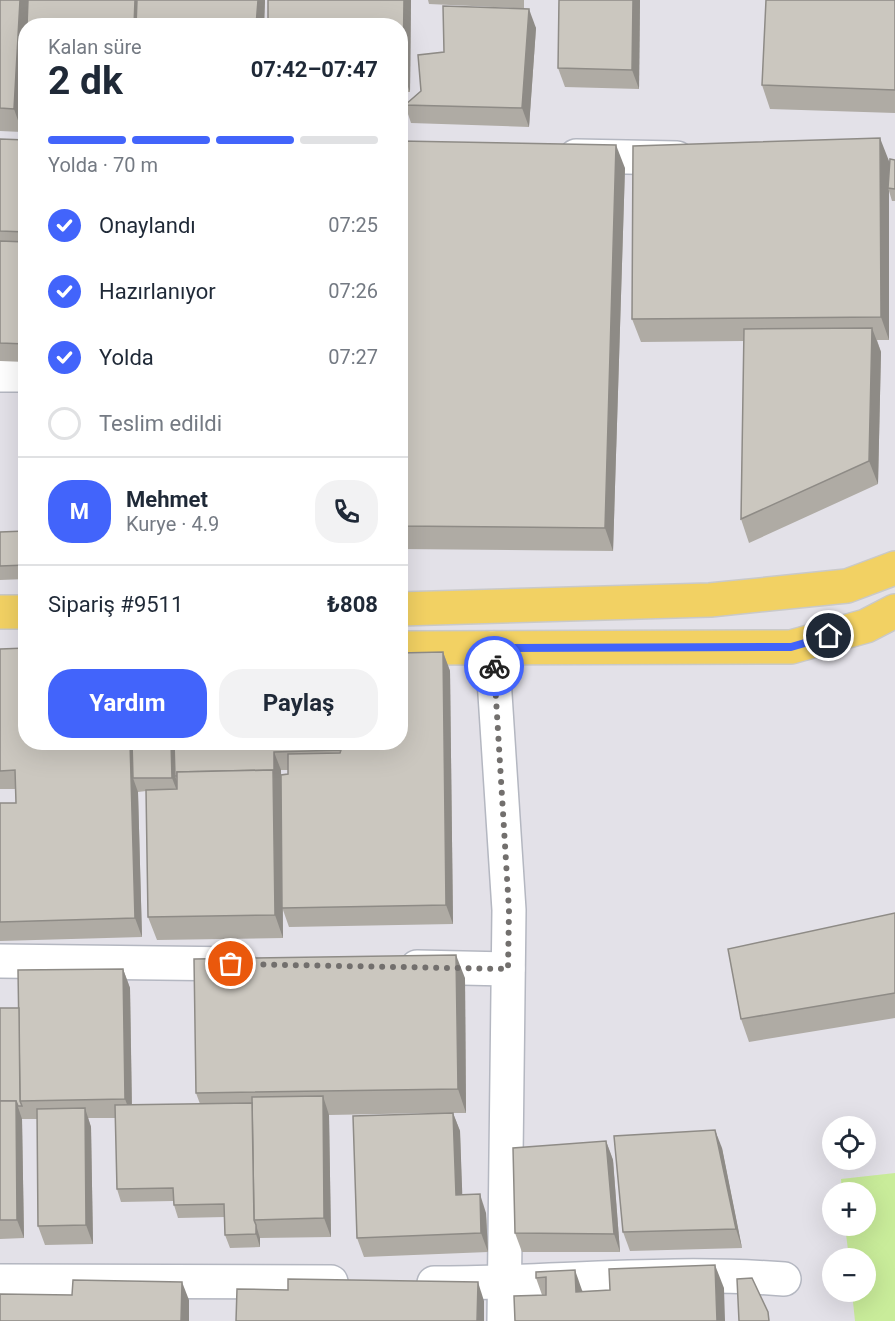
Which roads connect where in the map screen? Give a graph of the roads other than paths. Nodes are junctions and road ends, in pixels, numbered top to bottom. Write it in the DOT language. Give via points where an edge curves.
graph roads {
  1 [pos="543,156"];
  2 [pos="710,159"];
  3 [pos="0,375"];
  4 [pos="18,375"];
  5 [pos="895,552"];
  6 [pos="895,568"];
  7 [pos="792,593"];
  8 [pos="895,604"];
  9 [pos="408,609"];
  10 [pos="895,611"];
  11 [pos="0,612"];
  12 [pos="18,612"];
  13 [pos="866,626"];
  14 [pos="408,648"];
  15 [pos="492,648"];
  16 [pos="0,961"];
  17 [pos="272,965"];
  18 [pos="390,967"];
  19 [pos="508,969"];
  20 [pos="784,1280"];
  21 [pos="0,1281"];
  22 [pos="363,1282"];
  23 [pos="399,1282"];
  24 [pos="504,1283"];
  25 [pos="504,1321"];
  1 -- 2 [label="street"];
  3 -- 4 [label="street"];
  5 -- 7 [label="main road" via="852,575"];
  6 -- 7 [label="main road" via="847,586"];
  7 -- 9 [label="main road" via="710,600"];
  8 -- 13 [label="main road"];
  10 -- 13 [label="main road"];
  11 -- 12 [label="main road"];
  13 -- 15 [label="main road" via="791,647"];
  14 -- 15 [label="main road"];
  15 -- 19 [label="street" via="509,910"];
  16 -- 17 [label="street"];
  18 -- 19 [label="street"];
  19 -- 24 [label="street"];
  20 -- 24 [label="street" via="720,1274"];
  21 -- 22 [label="street"];
  23 -- 24 [label="street"];
  24 -- 25 [label="street"];
}
